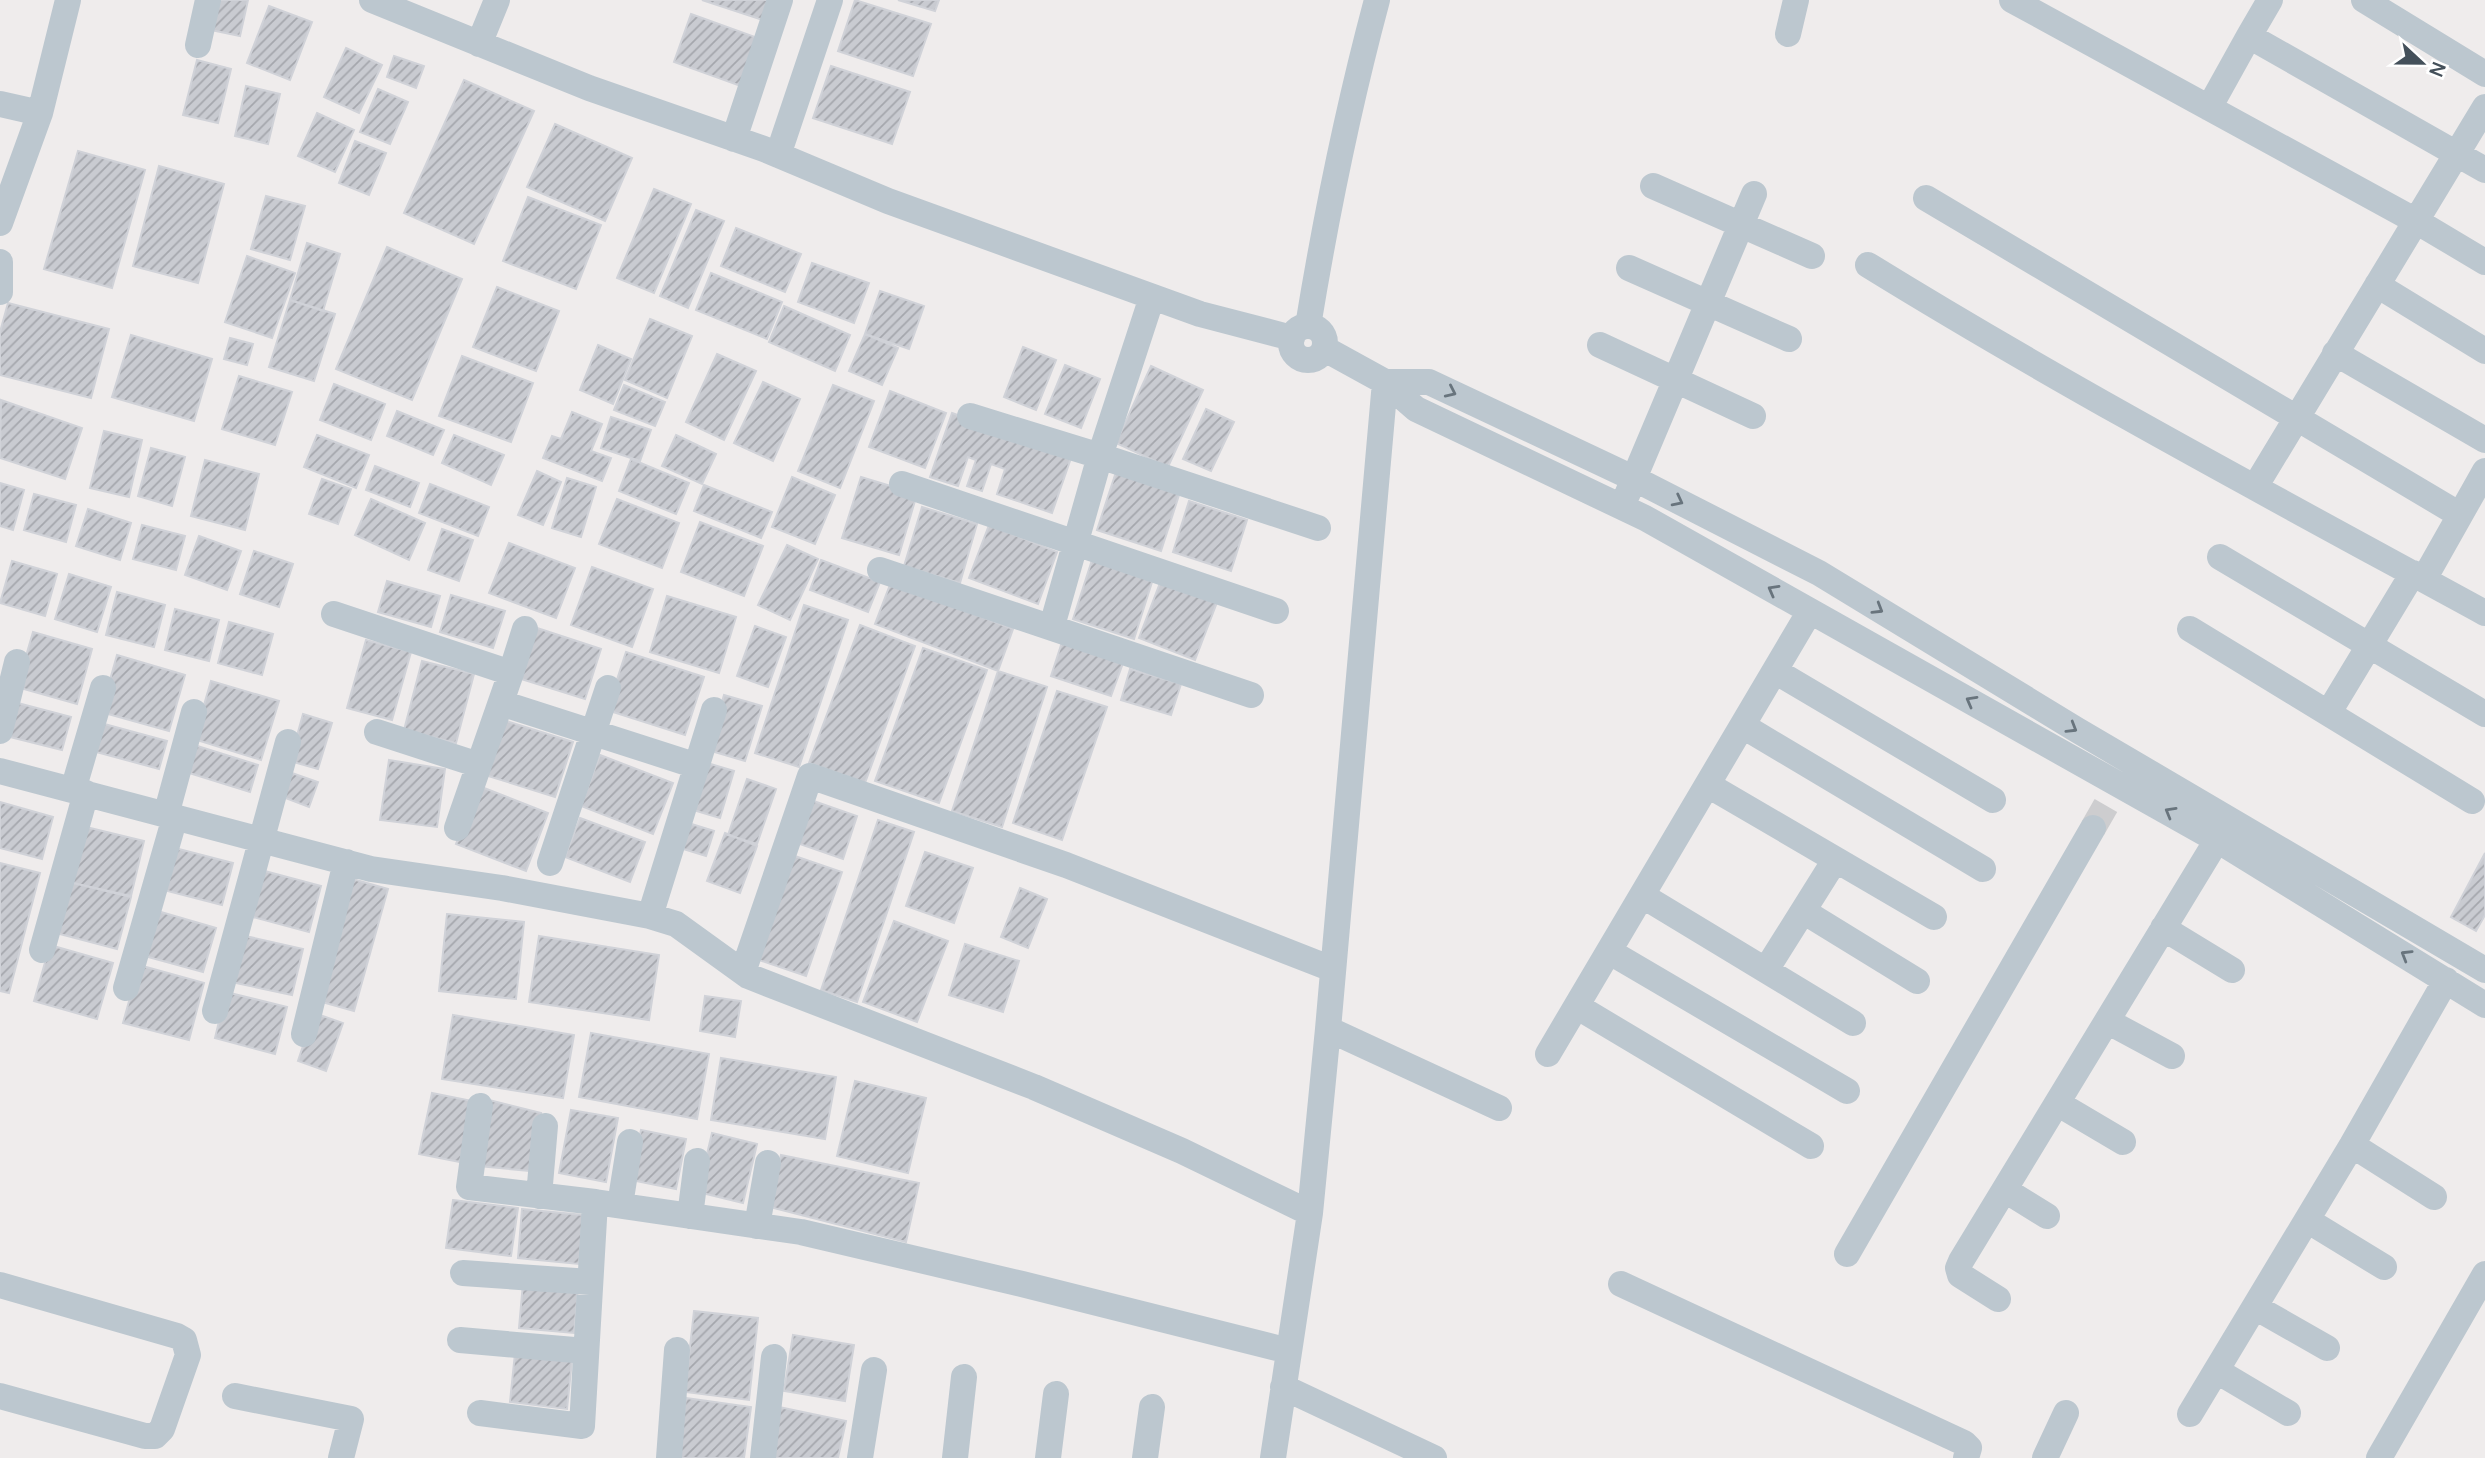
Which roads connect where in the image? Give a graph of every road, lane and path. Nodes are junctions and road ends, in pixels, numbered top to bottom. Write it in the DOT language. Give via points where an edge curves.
graph roads {
  1 [pos="68,0"];
  2 [pos="208,0"];
  3 [pos="372,0"];
  4 [pos="497,0"];
  5 [pos="780,0"];
  6 [pos="830,0"];
  7 [pos="1377,0"];
  8 [pos="1796,0"];
  9 [pos="2012,0"];
  10 [pos="2270,0"];
  11 [pos="2364,0"];
  12 [pos="1788,34"];
  13 [pos="2249,36"];
  14 [pos="479,44"];
  15 [pos="198,45"];
  16 [pos="2485,74"];
  17 [pos="0,104"];
  18 [pos="2485,107"];
  19 [pos="2209,108"];
  20 [pos="40,113"];
  21 [pos="734,139"];
  22 [pos="2456,153"];
  23 [pos="778,155"];
  24 [pos="2485,170"];
  25 [pos="1653,186"];
  26 [pos="1754,194"];
  27 [pos="1926,198"];
  28 [pos="2416,221"];
  29 [pos="0,223"];
  30 [pos="1741,226"];
  31 [pos="1812,256"];
  32 [pos="0,262"];
  33 [pos="2485,262"];
  34 [pos="1868,265"];
  35 [pos="1629,268"];
  36 [pos="2377,285"];
  37 [pos="0,292"];
  38 [pos="1152,297"];
  39 [pos="1708,302"];
  40 [pos="1300,332"];
  41 [pos="1789,338"];
  42 [pos="1601,345"];
  43 [pos="2485,351"];
  44 [pos="2336,353"];
  45 [pos="1677,379"];
  46 [pos="1385,382"];
  47 [pos="970,416"];
  48 [pos="1752,416"];
  49 [pos="2296,418"];
  50 [pos="2485,440"];
  51 [pos="1100,456"];
  52 [pos="2485,471"];
  53 [pos="1635,479"];
  54 [pos="902,484"];
  55 [pos="2255,487"];
  56 [pos="1622,507"];
  57 [pos="2460,516"];
  58 [pos="1318,528"];
  59 [pos="1075,544"];
  60 [pos="2220,556"];
  61 [pos="880,570"];
  62 [pos="2418,576"];
  63 [pos="1276,611"];
  64 [pos="1810,611"];
  65 [pos="2485,613"];
  66 [pos="334,614"];
  67 [pos="1052,626"];
  68 [pos="525,629"];
  69 [pos="2190,629"];
  70 [pos="2369,646"];
  71 [pos="17,662"];
  72 [pos="1775,671"];
  73 [pos="511,673"];
  74 [pos="103,688"];
  75 [pos="608,688"];
  76 [pos="1251,695"];
  77 [pos="501,704"];
  78 [pos="714,710"];
  79 [pos="194,712"];
  80 [pos="2329,712"];
  81 [pos="2485,714"];
  82 [pos="1743,726"];
  83 [pos="0,731"];
  84 [pos="592,732"];
  85 [pos="377,733"];
  86 [pos="288,742"];
  87 [pos="479,765"];
  88 [pos="697,766"];
  89 [pos="0,771"];
  90 [pos="2119,781"];
  91 [pos="1708,785"];
  92 [pos="79,792"];
  93 [pos="1993,800"];
  94 [pos="2472,801"];
  95 [pos="171,816"];
  96 [pos="457,828"];
  97 [pos="2093,828"];
  98 [pos="2217,839"];
  99 [pos="262,840"];
  100 [pos="1836,860"];
  101 [pos="346,862"];
  102 [pos="550,863"];
  103 [pos="1983,869"];
  104 [pos="1643,896"];
  105 [pos="1803,911"];
  106 [pos="650,916"];
  107 [pos="1934,917"];
  108 [pos="2163,928"];
  109 [pos="42,950"];
  110 [pos="1610,952"];
  111 [pos="1332,969"];
  112 [pos="1766,970"];
  113 [pos="2232,970"];
  114 [pos="2485,970"];
  115 [pos="743,972"];
  116 [pos="2446,980"];
  117 [pos="1917,981"];
  118 [pos="126,988"];
  119 [pos="2483,999"];
  120 [pos="1578,1007"];
  121 [pos="215,1011"];
  122 [pos="2107,1021"];
  123 [pos="1853,1023"];
  124 [pos="1328,1029"];
  125 [pos="304,1034"];
  126 [pos="1548,1054"];
  127 [pos="2172,1056"];
  128 [pos="1847,1091"];
  129 [pos="2057,1103"];
  130 [pos="480,1106"];
  131 [pos="1499,1108"];
  132 [pos="545,1126"];
  133 [pos="629,1142"];
  134 [pos="2123,1142"];
  135 [pos="2351,1145"];
  136 [pos="1811,1146"];
  137 [pos="697,1161"];
  138 [pos="768,1163"];
  139 [pos="2005,1190"];
  140 [pos="538,1196"];
  141 [pos="2434,1197"];
  142 [pos="607,1203"];
  143 [pos="1310,1213"];
  144 [pos="690,1216"];
  145 [pos="2047,1216"];
  146 [pos="2307,1220"];
  147 [pos="757,1226"];
  148 [pos="1847,1254"];
  149 [pos="2384,1267"];
  150 [pos="463,1273"];
  151 [pos="2485,1274"];
  152 [pos="590,1282"];
  153 [pos="1621,1283"];
  154 [pos="0,1285"];
  155 [pos="1998,1299"];
  156 [pos="2255,1307"];
  157 [pos="460,1340"];
  158 [pos="2327,1348"];
  159 [pos="677,1350"];
  160 [pos="586,1351"];
  161 [pos="1289,1351"];
  162 [pos="774,1357"];
  163 [pos="874,1370"];
  164 [pos="2217,1371"];
  165 [pos="964,1377"];
  166 [pos="1283,1387"];
  167 [pos="1056,1394"];
  168 [pos="0,1396"];
  169 [pos="235,1396"];
  170 [pos="1152,1407"];
  171 [pos="480,1413"];
  172 [pos="2066,1413"];
  173 [pos="2190,1413"];
  174 [pos="2288,1413"];
  175 [pos="2385,1456"];
  176 [pos="1275,1457"];
  177 [pos="341,1458"];
  178 [pos="669,1458"];
  179 [pos="762,1458"];
  180 [pos="860,1458"];
  181 [pos="955,1458"];
  182 [pos="1048,1458"];
  183 [pos="1145,1458"];
  184 [pos="1434,1458"];
  185 [pos="1966,1458"];
  186 [pos="2045,1458"];
  1 -- 20 [label="street"];
  2 -- 15 [label="street"];
  3 -- 14 [label="street"];
  4 -- 14 [label="street"];
  5 -- 21 [label="street"];
  6 -- 23 [label="street"];
  7 -- 40 [label="street"];
  8 -- 12 [label="street"];
  9 -- 19 [label="street"];
  10 -- 13 [label="street"];
  11 -- 16 [label="street"];
  13 -- 19 [label="street"];
  13 -- 22 [label="street"];
  14 -- 21 [label="street"];
  17 -- 20 [label="street"];
  18 -- 22 [label="street"];
  19 -- 28 [label="street"];
  20 -- 29 [label="street"];
  21 -- 23 [label="street"];
  22 -- 24 [label="street"];
  22 -- 28 [label="street"];
  23 -- 38 [label="street" via="901,206"];
  25 -- 30 [label="street"];
  26 -- 30 [label="street"];
  27 -- 49 [label="street"];
  28 -- 33 [label="street"];
  28 -- 36 [label="street"];
  30 -- 31 [label="street"];
  30 -- 39 [label="street"];
  32 -- 37 [label="street"];
  34 -- 55 [label="street"];
  35 -- 39 [label="street"];
  36 -- 43 [label="street"];
  36 -- 44 [label="street"];
  38 -- 40 [label="street" via="1200,314"];
  38 -- 51 [label="street"];
  39 -- 41 [label="street"];
  39 -- 45 [label="street"];
  40 -- 46 [label="street" via="1321,331 1325,349"];
  42 -- 45 [label="street"];
  44 -- 49 [label="street"];
  44 -- 50 [label="street"];
  45 -- 48 [label="street"];
  45 -- 53 [label="street"];
  46 -- 53 [label="street, one-way" via="1429,382"];
  46 -- 56 [label="street" via="1416,409"];
  46 -- 111 [label="street"];
  47 -- 51 [label="street"];
  49 -- 55 [label="street"];
  49 -- 57 [label="street"];
  51 -- 58 [label="street"];
  51 -- 59 [label="street"];
  52 -- 57 [label="street"];
  53 -- 56 [label="street"];
  53 -- 90 [label="street, one-way" via="1819,573"];
  54 -- 59 [label="street"];
  55 -- 62 [label="street"];
  64 -- 56 [label="street, one-way"];
  57 -- 62 [label="street"];
  59 -- 63 [label="street"];
  59 -- 67 [label="street"];
  60 -- 70 [label="street"];
  61 -- 67 [label="street"];
  62 -- 65 [label="street"];
  62 -- 70 [label="street"];
  64 -- 72 [label="street"];
  90 -- 64 [label="street, one-way"];
  66 -- 73 [label="street"];
  67 -- 76 [label="street"];
  68 -- 73 [label="street"];
  69 -- 80 [label="street"];
  70 -- 80 [label="street"];
  70 -- 81 [label="street"];
  71 -- 83 [label="street"];
  72 -- 82 [label="street"];
  72 -- 93 [label="street"];
  73 -- 77 [label="street"];
  74 -- 92 [label="street"];
  75 -- 84 [label="street"];
  77 -- 84 [label="street"];
  77 -- 87 [label="street"];
  78 -- 88 [label="street"];
  79 -- 95 [label="street"];
  80 -- 94 [label="street"];
  82 -- 91 [label="street"];
  82 -- 103 [label="street"];
  84 -- 88 [label="street"];
  84 -- 102 [label="street"];
  85 -- 87 [label="street"];
  86 -- 99 [label="street"];
  87 -- 96 [label="street"];
  88 -- 106 [label="street"];
  89 -- 92 [label="street"];
  98 -- 90 [label="street, one-way"];
  90 -- 114 [label="street"];
  91 -- 100 [label="street"];
  91 -- 104 [label="street"];
  92 -- 95 [label="street"];
  92 -- 109 [label="street"];
  95 -- 99 [label="street"];
  95 -- 118 [label="street"];
  97 -- 148 [label="street"];
  98 -- 108 [label="street"];
  116 -- 98 [label="street, one-way"];
  99 -- 101 [label="street"];
  99 -- 121 [label="street"];
  100 -- 105 [label="street"];
  100 -- 107 [label="street"];
  101 -- 106 [label="street"];
  101 -- 125 [label="street"];
  104 -- 110 [label="street"];
  104 -- 112 [label="street"];
  105 -- 112 [label="street"];
  105 -- 117 [label="street"];
  106 -- 115 [label="street" via="676,924"];
  108 -- 113 [label="street"];
  108 -- 122 [label="street"];
  110 -- 120 [label="street"];
  110 -- 128 [label="street"];
  111 -- 115 [label="street" via="1066,865 810,776"];
  111 -- 124 [label="street"];
  112 -- 123 [label="street"];
  115 -- 143 [label="street" via="1034,1087"];
  116 -- 119 [label="street"];
  116 -- 135 [label="street"];
  120 -- 126 [label="street"];
  120 -- 136 [label="street"];
  122 -- 127 [label="street"];
  122 -- 129 [label="street"];
  124 -- 131 [label="street"];
  124 -- 143 [label="street"];
  129 -- 134 [label="street"];
  129 -- 139 [label="street"];
  130 -- 140 [label="street" via="468,1187"];
  132 -- 140 [label="street"];
  133 -- 142 [label="street"];
  135 -- 141 [label="street"];
  135 -- 146 [label="street"];
  137 -- 144 [label="street"];
  138 -- 147 [label="street"];
  139 -- 145 [label="street"];
  139 -- 155 [label="street" via="1958,1268 1960,1275"];
  140 -- 142 [label="street"];
  142 -- 144 [label="street"];
  142 -- 152 [label="street"];
  143 -- 161 [label="street"];
  144 -- 147 [label="street"];
  146 -- 149 [label="street"];
  146 -- 156 [label="street"];
  147 -- 161 [label="street" via="801,1232"];
  150 -- 152 [label="street"];
  151 -- 175 [label="street"];
  152 -- 160 [label="street"];
  153 -- 185 [label="street" via="1964,1443 1969,1448"];
  154 -- 168 [label="street" via="177,1336 184,1340 188,1355 162,1429 155,1436"];
  156 -- 158 [label="street"];
  156 -- 164 [label="street"];
  157 -- 160 [label="street"];
  159 -- 178 [label="street"];
  160 -- 171 [label="street" via="582,1426"];
  161 -- 166 [label="street"];
  162 -- 179 [label="street"];
  163 -- 180 [label="street"];
  164 -- 173 [label="street"];
  164 -- 174 [label="street"];
  165 -- 181 [label="street"];
  166 -- 176 [label="street"];
  166 -- 184 [label="street"];
  167 -- 182 [label="street"];
  169 -- 177 [label="street" via="351,1419"];
  170 -- 183 [label="street"];
  172 -- 186 [label="street"];
}
